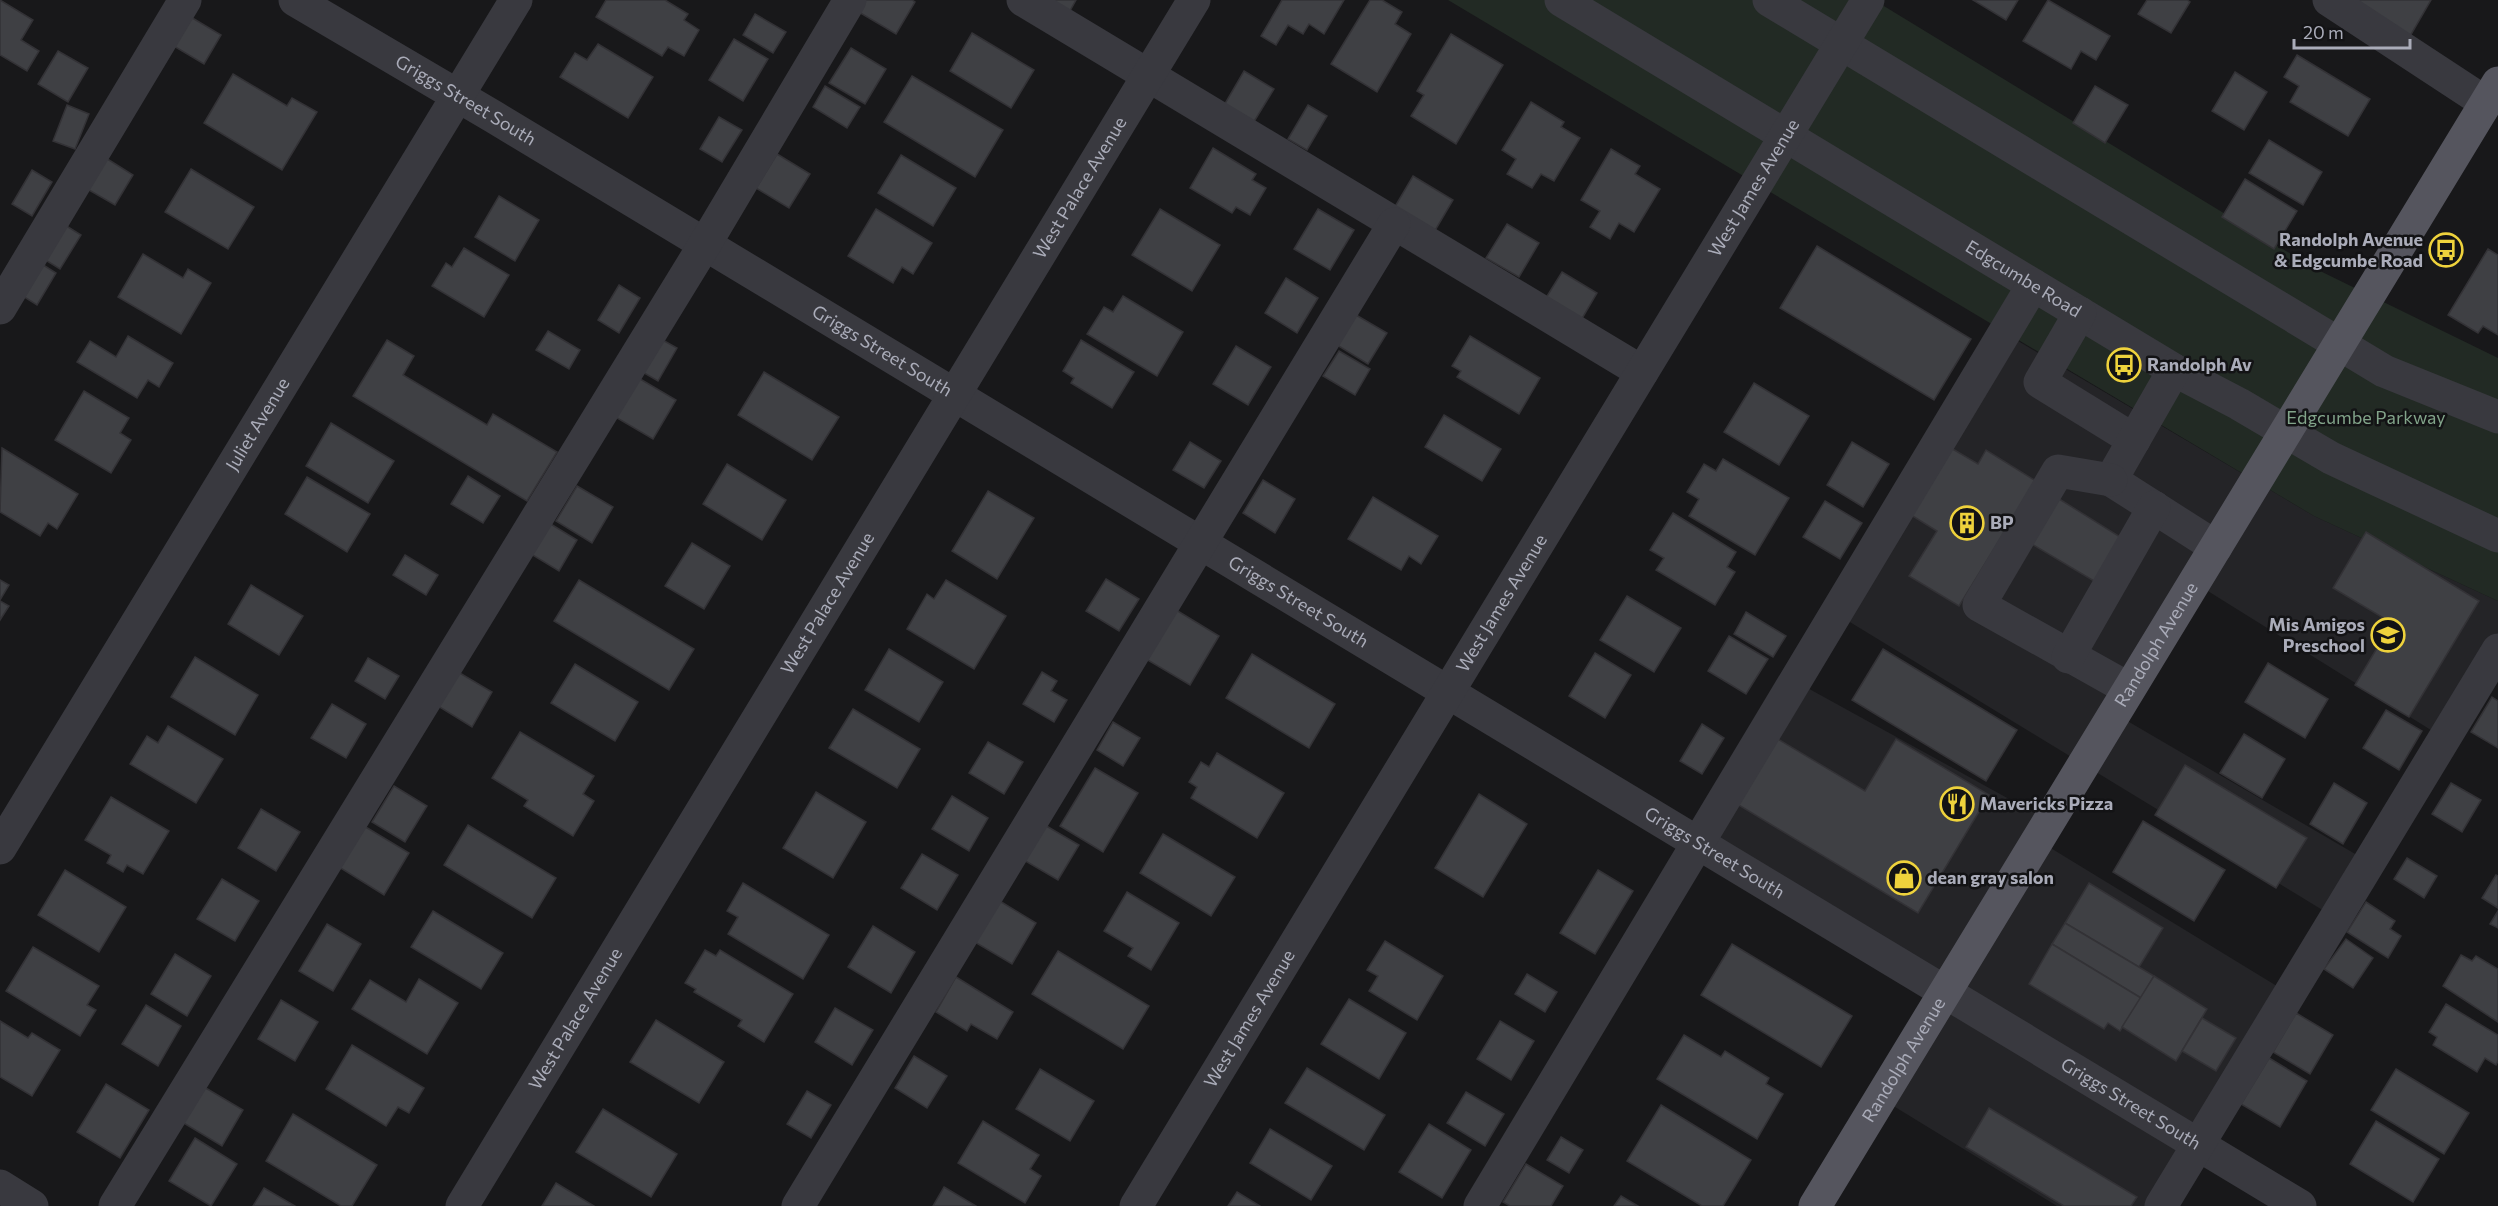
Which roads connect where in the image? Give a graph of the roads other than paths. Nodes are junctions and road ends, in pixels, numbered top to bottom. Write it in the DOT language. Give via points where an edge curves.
graph roads {
  1 [pos="186,0"];
  2 [pos="295,0"];
  3 [pos="516,0"];
  4 [pos="850,0"];
  5 [pos="1023,0"];
  6 [pos="1194,0"];
  7 [pos="1562,0"];
  8 [pos="1769,0"];
  9 [pos="1868,0"];
  10 [pos="2329,0"];
  11 [pos="1842,44"];
  12 [pos="1148,77"];
  13 [pos="2492,93"];
  14 [pos="458,95"];
  15 [pos="1785,136"];
  16 [pos="1394,224"];
  17 [pos="705,244"];
  18 [pos="2033,285"];
  19 [pos="0,308"];
  20 [pos="2080,313"];
  21 [pos="2339,344"];
  22 [pos="2174,370"];
  23 [pos="1642,372"];
  24 [pos="956,395"];
  25 [pos="2498,417"];
  26 [pos="2285,432"];
  27 [pos="2134,440"];
  28 [pos="2111,480"];
  29 [pos="2154,507"];
  30 [pos="2498,537"];
  31 [pos="1202,544"];
  32 [pos="2216,547"];
  33 [pos="2498,650"];
  34 [pos="2068,657"];
  35 [pos="2129,689"];
  36 [pos="1448,692"];
  37 [pos="1699,844"];
  38 [pos="0,848"];
  39 [pos="1945,992"];
  40 [pos="2198,1145"];
  41 [pos="0,1186"];
  42 [pos="32,1206"];
  43 [pos="116,1206"];
  44 [pos="462,1206"];
  45 [pos="798,1206"];
  46 [pos="1136,1206"];
  47 [pos="1479,1206"];
  48 [pos="1815,1206"];
  49 [pos="2161,1206"];
  50 [pos="2300,1206"];
  1 -- 19 [label="street"];
  2 -- 14 [label="street, Griggs Street South"];
  3 -- 14 [label="street, Juliet Avenue"];
  4 -- 17 [label="street"];
  5 -- 12 [label="street"];
  6 -- 12 [label="street, West Palace Avenue"];
  7 -- 15 [label="street, Edgcumbe Road"];
  8 -- 11 [label="street"];
  9 -- 11 [label="street, West James Avenue"];
  10 -- 13 [label="street"];
  11 -- 15 [label="street, West James Avenue"];
  11 -- 21 [label="street"];
  12 -- 16 [label="street"];
  12 -- 24 [label="street, West Palace Avenue"];
  13 -- 21 [label="main road, Randolph Avenue"];
  14 -- 17 [label="street, Griggs Street South"];
  14 -- 38 [label="street, Juliet Avenue"];
  15 -- 18 [label="street, Edgcumbe Road"];
  15 -- 23 [label="street, West James Avenue"];
  16 -- 23 [label="street"];
  16 -- 31 [label="street"];
  17 -- 24 [label="street, Griggs Street South"];
  17 -- 43 [label="street"];
  18 -- 20 [label="street, Edgcumbe Road"];
  18 -- 37 [label="street"];
  20 -- 22 [label="street, Edgcumbe Road"];
  20 -- 27 [label="street" via="2040,382"];
  21 -- 25 [label="street" via="2384,371"];
  21 -- 26 [label="main road, Randolph Avenue"];
  22 -- 26 [label="street, Edgcumbe Road"];
  22 -- 27 [label="street"];
  23 -- 36 [label="street, West James Avenue"];
  24 -- 31 [label="street, Griggs Street South"];
  24 -- 44 [label="street, West Palace Avenue"];
  26 -- 30 [label="street, Edgcumbe Road"];
  26 -- 32 [label="main road, Randolph Avenue"];
  27 -- 28 [label="street"];
  28 -- 29 [label="street"];
  28 -- 34 [label="street" via="2058,471 1979,605"];
  29 -- 32 [label="street"];
  29 -- 34 [label="street"];
  31 -- 36 [label="street, Griggs Street South"];
  31 -- 45 [label="street"];
  32 -- 35 [label="main road, Randolph Avenue"];
  33 -- 40 [label="street"];
  34 -- 35 [label="street"];
  35 -- 39 [label="main road, Randolph Avenue"];
  36 -- 37 [label="street, Griggs Street South"];
  36 -- 46 [label="street, West James Avenue"];
  37 -- 39 [label="street, Griggs Street South"];
  37 -- 47 [label="street"];
  39 -- 40 [label="street, Griggs Street South"];
  39 -- 48 [label="main road, Randolph Avenue"];
  40 -- 49 [label="street"];
  40 -- 50 [label="street, Griggs Street South"];
  41 -- 42 [label="street"];
}
